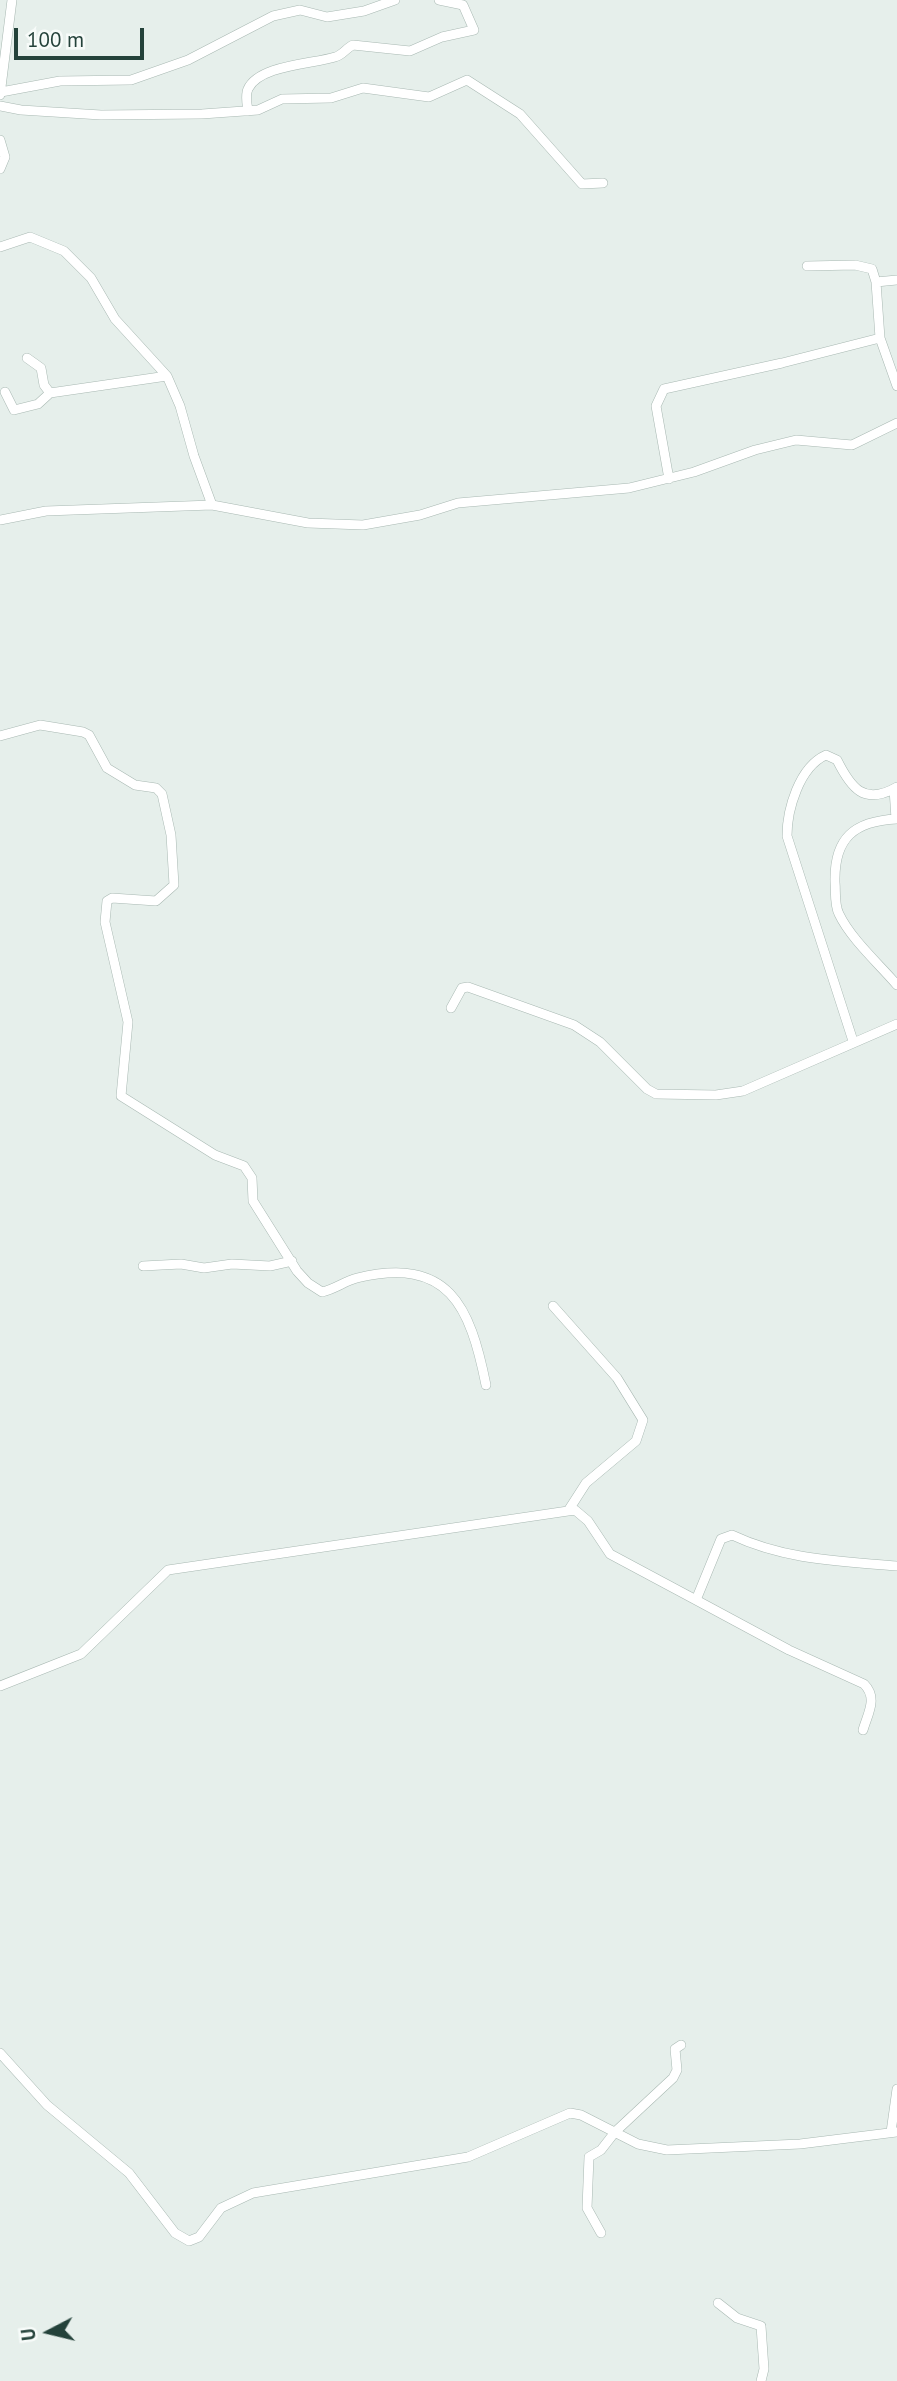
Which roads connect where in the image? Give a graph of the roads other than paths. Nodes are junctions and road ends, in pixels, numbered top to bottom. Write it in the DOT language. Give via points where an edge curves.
graph roads {
  1 [pos="12,0"];
  2 [pos="395,0"];
  3 [pos="439,0"];
  4 [pos="1,94"];
  5 [pos="0,106"];
  6 [pos="248,111"];
  7 [pos="0,140"];
  8 [pos="0,169"];
  9 [pos="603,183"];
  10 [pos="0,247"];
  11 [pos="807,266"];
  12 [pos="897,279"];
  13 [pos="876,282"];
  14 [pos="880,338"];
  15 [pos="27,358"];
  16 [pos="167,376"];
  17 [pos="897,386"];
  18 [pos="5,392"];
  19 [pos="50,393"];
  20 [pos="897,423"];
  21 [pos="669,479"];
  22 [pos="212,505"];
  23 [pos="0,520"];
  24 [pos="0,736"];
  25 [pos="896,788"];
  26 [pos="897,819"];
  27 [pos="897,985"];
  28 [pos="451,1007"];
  29 [pos="897,1024"];
  30 [pos="853,1041"];
  31 [pos="292,1261"];
  32 [pos="143,1266"];
  33 [pos="553,1306"];
  34 [pos="486,1385"];
  35 [pos="568,1510"];
  36 [pos="897,1566"];
  37 [pos="695,1600"];
  38 [pos="0,1686"];
  39 [pos="863,1730"];
  40 [pos="681,2045"];
  41 [pos="0,2053"];
  42 [pos="897,2089"];
  43 [pos="615,2132"];
  44 [pos="894,2132"];
  45 [pos="601,2233"];
  46 [pos="718,2303"];
  47 [pos="761,2381"];
  1 -- 4 [label="street"];
  2 -- 4 [label="street" via="327,18 300,10 273,16 188,60 131,80 60,81"];
  3 -- 6 [label="street" via="463,5 474,30 410,51 353,45 339,56 284,67 252,84"];
  5 -- 6 [label="street" via="127,115"];
  6 -- 9 [label="street" via="282,99 331,98 363,88 429,97 467,80 520,114 582,184"];
  7 -- 8 [label="street" via="5,157"];
  10 -- 16 [label="street" via="30,237 64,251 91,278 134,343"];
  11 -- 13 [label="street" via="866,266"];
  12 -- 13 [label="street"];
  13 -- 14 [label="street"];
  14 -- 17 [label="street"];
  14 -- 21 [label="street" via="664,389 656,406"];
  15 -- 19 [label="street" via="41,368"];
  16 -- 19 [label="street"];
  16 -- 22 [label="street"];
  18 -- 19 [label="street" via="15,410 38,404"];
  20 -- 21 [label="street" via="852,445 796,440"];
  21 -- 22 [label="street" via="629,488 458,503 363,525 308,523"];
  22 -- 23 [label="street" via="46,512"];
  24 -- 31 [label="street" via="40,725 83,732 107,768 135,785 162,793 174,885 156,901 112,898 105,908 128,1022 121,1096 215,1155 244,1166 252,1178 253,1201"];
  25 -- 26 [label="street"];
  25 -- 30 [label="street" via="876,795 861,792 846,779 837,760 826,755 798,787 787,814 788,836"];
  26 -- 27 [label="street" via="866,824 852,833 840,845 835,869 839,915"];
  28 -- 30 [label="street" via="462,988 468,987 575,1025 600,1042 647,1089 667,1095 743,1091"];
  29 -- 30 [label="street"];
  31 -- 32 [label="street" via="270,1266"];
  31 -- 34 [label="street" via="308,1283 322,1292 355,1279 387,1274 420,1273 434,1279 472,1326"];
  33 -- 35 [label="street" via="617,1378 643,1420 636,1441 577,1492"];
  35 -- 37 [label="street" via="588,1521 610,1554"];
  35 -- 38 [label="street" via="168,1570 81,1654"];
  36 -- 37 [label="street" via="803,1559 763,1550 732,1535 721,1539"];
  37 -- 39 [label="street" via="864,1684 872,1700"];
  40 -- 43 [label="street" via="675,2049 673,2078"];
  41 -- 43 [label="street" via="47,2105 129,2173 175,2233 189,2241 200,2237 221,2208 253,2193 468,2158 570,2113"];
  42 -- 44 [label="street"];
  43 -- 44 [label="street" via="638,2144 667,2150 800,2144"];
  43 -- 45 [label="street" via="589,2157 587,2207"];
  46 -- 47 [label="street" via="737,2318 761,2326"];
}
